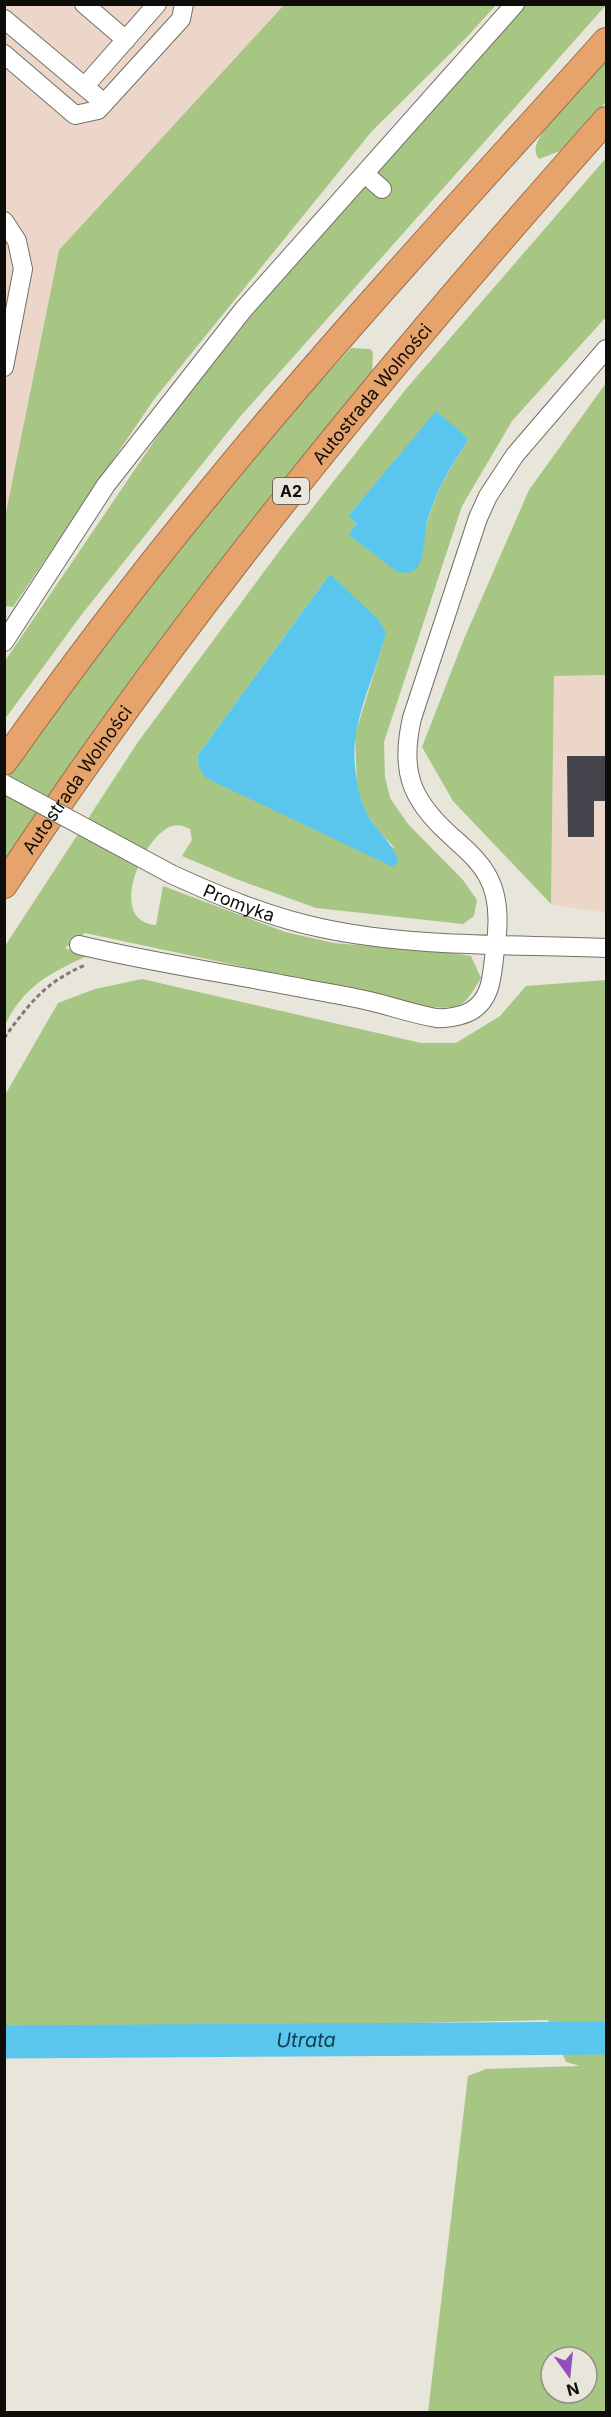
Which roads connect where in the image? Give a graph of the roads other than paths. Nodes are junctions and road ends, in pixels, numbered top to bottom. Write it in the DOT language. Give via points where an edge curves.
graph roads {
  1 [pos="84,4"];
  2 [pos="157,4"];
  3 [pos="184,4"];
  4 [pos="515,4"];
  5 [pos="4,19"];
  6 [pos="126,40"];
  7 [pos="606,41"];
  8 [pos="4,54"];
  9 [pos="85,86"];
  10 [pos="104,103"];
  11 [pos="606,120"];
  12 [pos="365,174"];
  13 [pos="382,189"];
  14 [pos="4,221"];
  15 [pos="606,349"];
  16 [pos="4,367"];
  17 [pos="4,642"];
  18 [pos="4,762"];
  19 [pos="4,784"];
  20 [pos="4,885"];
  21 [pos="496,944"];
  22 [pos="79,945"];
  23 [pos="606,948"];
  1 -- 6 [label="street"];
  2 -- 6 [label="street"];
  3 -- 10 [label="street" via="182,19"];
  4 -- 12 [label="street"];
  5 -- 9 [label="street"];
  6 -- 9 [label="street"];
  7 -- 18 [label="highway" via="204,498 100,629"];
  8 -- 10 [label="street" via="75,115 98,110"];
  9 -- 10 [label="street"];
  11 -- 20 [label="highway, Autostrada Wolności / A2" via="405,350 251,543 97,748"];
  12 -- 13 [label="street"];
  12 -- 17 [label="street" via="243,310 106,485"];
  14 -- 16 [label="street" via="17,241 23,269"];
  15 -- 21 [label="street" via="515,454 488,496 434,648 407,740 406,760 414,792 441,827 479,863 491,882 497,902"];
  19 -- 21 [label="street, Promyka, bridge" via="171,874 269,914 371,936"];
  21 -- 22 [label="street" via="485,999 472,1010 438,1018 357,998"];
  21 -- 23 [label="street, Promyka"];
}
